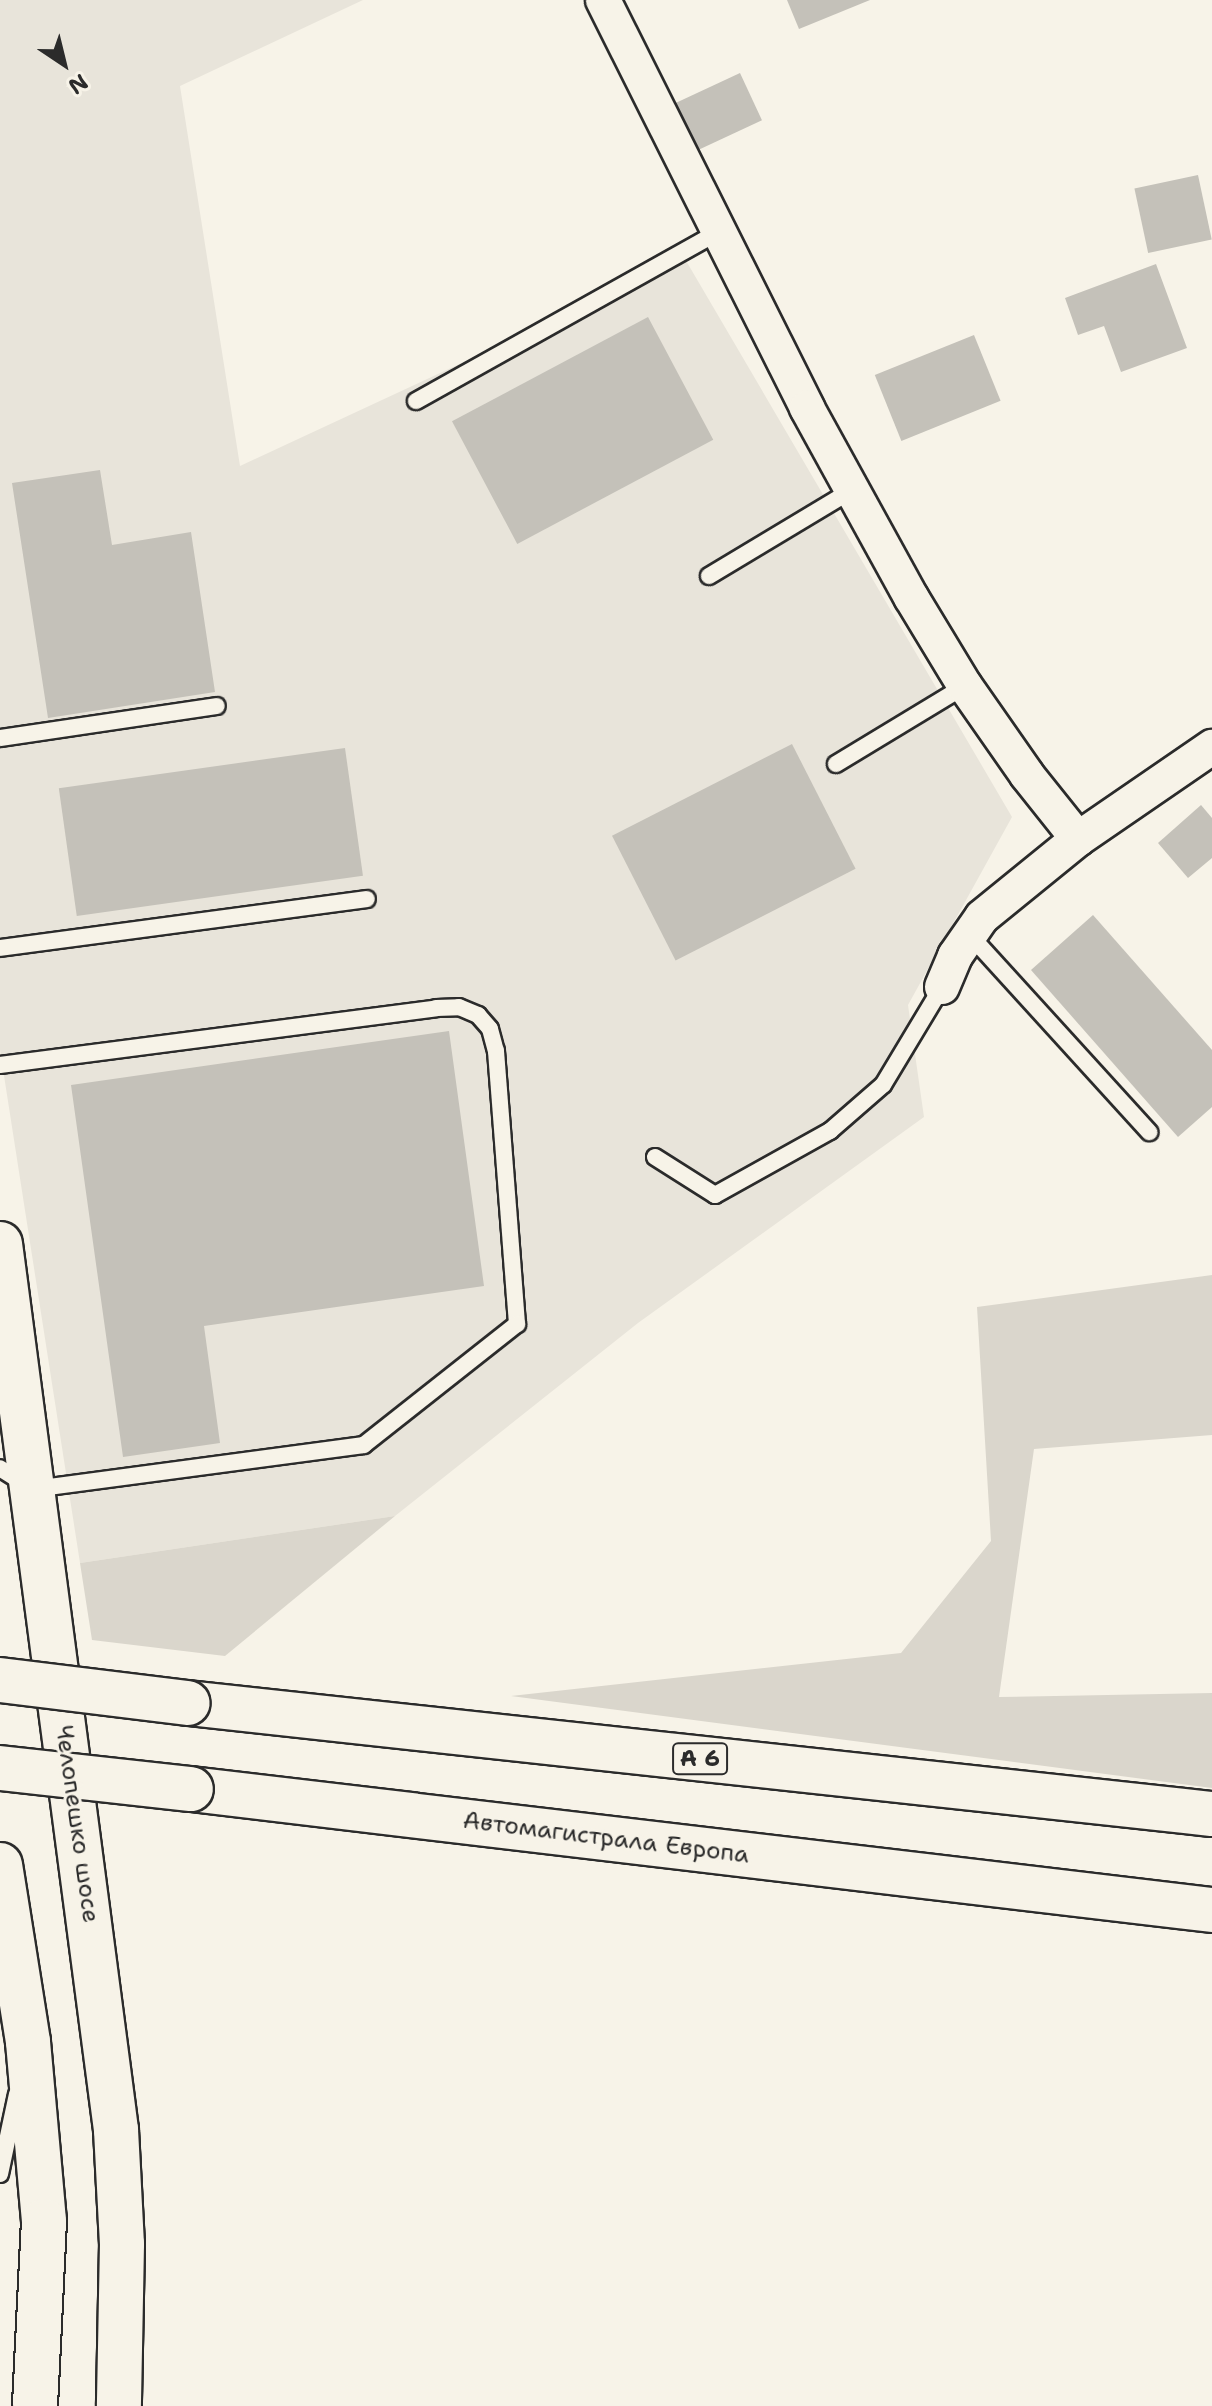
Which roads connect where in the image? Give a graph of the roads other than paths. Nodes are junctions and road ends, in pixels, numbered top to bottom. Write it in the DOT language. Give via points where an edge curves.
graph roads {
  1 [pos="603,0"];
  2 [pos="719,232"];
  3 [pos="416,401"];
  4 [pos="852,490"];
  5 [pos="709,576"];
  6 [pos="965,686"];
  7 [pos="217,706"];
  8 [pos="0,738"];
  9 [pos="1212,747"];
  10 [pos="836,764"];
  11 [pos="1078,839"];
  12 [pos="367,899"];
  13 [pos="969,934"];
  14 [pos="0,948"];
  15 [pos="942,987"];
  16 [pos="0,1065"];
  17 [pos="1149,1132"];
  18 [pos="655,1157"];
  19 [pos="0,1244"];
  20 [pos="16,1478"];
  21 [pos="0,1680"];
  22 [pos="0,1768"];
  23 [pos="1212,1814"];
  24 [pos="0,1865"];
  25 [pos="1212,1910"];
  26 [pos="28,2042"];
  27 [pos="0,2174"];
  28 [pos="35,2406"];
  29 [pos="119,2406"];
  1 -- 2 [label="street"];
  2 -- 3 [label="lane"];
  2 -- 4 [label="street"];
  4 -- 5 [label="lane"];
  4 -- 6 [label="street"];
  6 -- 10 [label="lane"];
  6 -- 11 [label="street"];
  7 -- 8 [label="lane"];
  9 -- 11 [label="street"];
  11 -- 13 [label="street" via="1005,896"];
  12 -- 14 [label="lane"];
  13 -- 15 [label="street"];
  13 -- 17 [label="lane"];
  15 -- 18 [label="lane" via="883,1085 830,1131 715,1195"];
  16 -- 20 [label="lane" via="459,1007 478,1015 490,1029 497,1066 517,1324 364,1445"];
  19 -- 20 [label="main road, Челопешко шосе"];
  20 -- 29 [label="main road, Челопешко шосе" via="116,2130 122,2244"];
  21 -- 23 [label="main road, A 6, bridge"];
  22 -- 25 [label="main road, Автомагистрала Европа, bridge"];
  24 -- 26 [label="main road"];
  26 -- 27 [label="lane"];
  26 -- 28 [label="main road" via="44,2221"];
}
